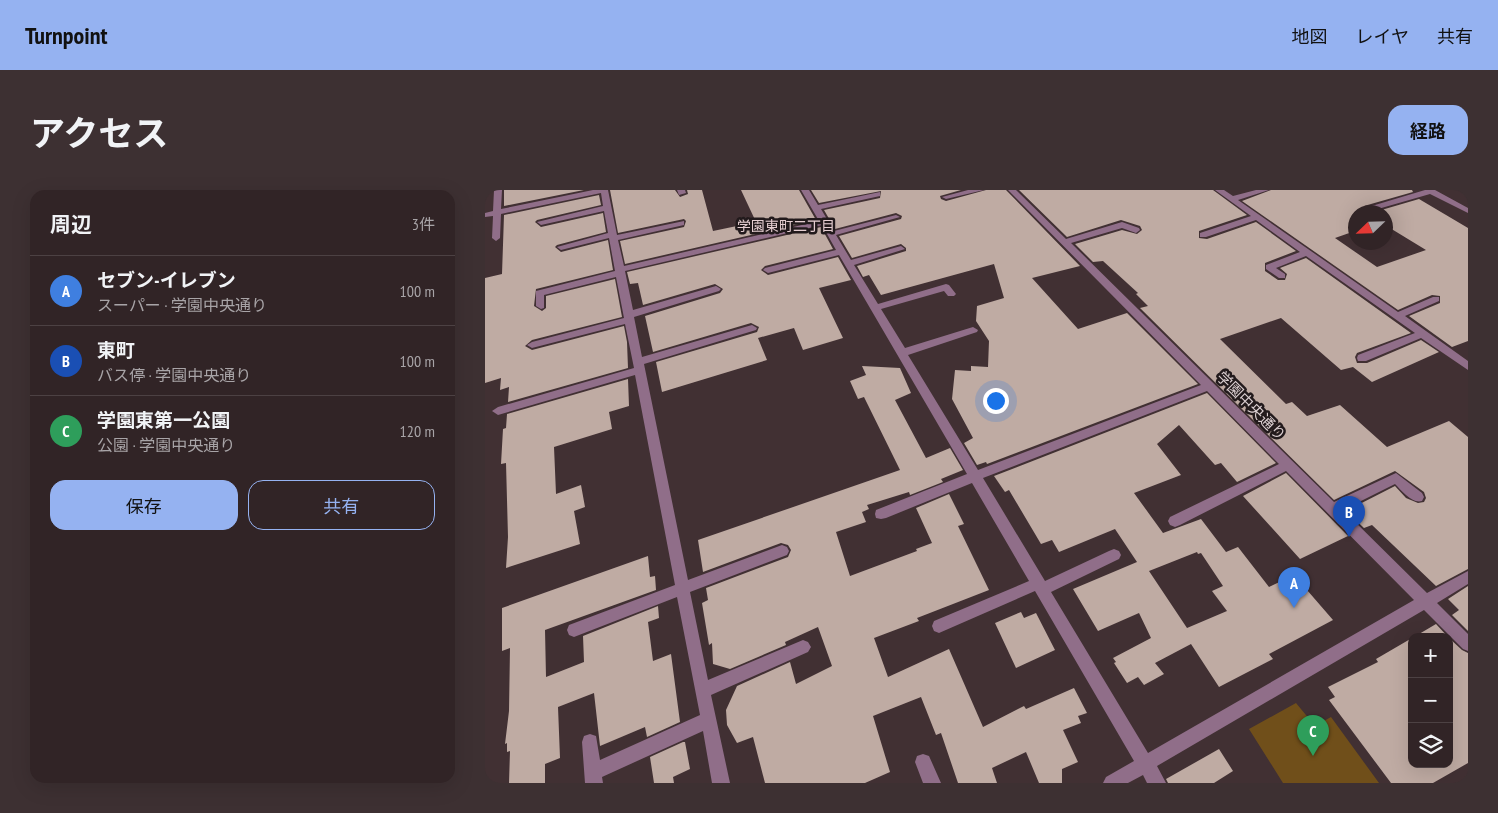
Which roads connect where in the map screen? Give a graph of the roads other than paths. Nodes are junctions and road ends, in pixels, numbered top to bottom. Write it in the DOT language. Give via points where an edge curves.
graph roads {
  1 [pos="498,190"];
  2 [pos="604,190"];
  3 [pos="805,190"];
  4 [pos="980,190"];
  5 [pos="1012,190"];
  6 [pos="1219,190"];
  7 [pos="1265,190"];
  8 [pos="1430,190"];
  9 [pos="877,194"];
  10 [pos="946,197"];
  11 [pos="1232,200"];
  12 [pos="1384,205"];
  13 [pos="607,208"];
  14 [pos="816,208"];
  15 [pos="1467,210"];
  16 [pos="498,212"];
  17 [pos="485,215"];
  18 [pos="896,217"];
  19 [pos="1257,217"];
  20 [pos="541,222"];
  21 [pos="824,222"];
  22 [pos="681,223"];
  23 [pos="1135,230"];
  24 [pos="831,234"];
  25 [pos="1203,235"];
  26 [pos="613,237"];
  27 [pos="496,238"];
  28 [pos="1065,242"];
  29 [pos="561,247"];
  30 [pos="901,249"];
  31 [pos="842,252"];
  32 [pos="1307,252"];
  33 [pos="849,264"];
  34 [pos="768,270"];
  35 [pos="619,271"];
  36 [pos="1282,276"];
  37 [pos="716,289"];
  38 [pos="951,294"];
  39 [pos="1436,299"];
  40 [pos="541,306"];
  41 [pos="875,308"];
  42 [pos="1397,316"];
  43 [pos="629,318"];
  44 [pos="752,328"];
  45 [pos="973,330"];
  46 [pos="1422,334"];
  47 [pos="532,345"];
  48 [pos="902,353"];
  49 [pos="1362,358"];
  50 [pos="1465,361"];
  51 [pos="638,366"];
  52 [pos="1210,386"];
  53 [pos="498,411"];
  54 [pos="1288,465"];
  55 [pos="975,476"];
  56 [pos="1418,497"];
  57 [pos="1333,509"];
  58 [pos="881,514"];
  59 [pos="1175,521"];
  60 [pos="782,551"];
  61 [pos="1114,555"];
  62 [pos="1468,577"];
  63 [pos="1041,586"];
  64 [pos="683,589"];
  65 [pos="1426,601"];
  66 [pos="939,626"];
  67 [pos="573,630"];
  68 [pos="1468,644"];
  69 [pos="803,647"];
  70 [pos="703,691"];
  71 [pos="708,720"];
  72 [pos="590,742"];
  73 [pos="923,762"];
  74 [pos="1146,764"];
  75 [pos="593,778"];
  76 [pos="721,783"];
  77 [pos="931,783"];
  78 [pos="1112,783"];
  79 [pos="1157,783"];
  1 -- 16 [label="street"];
  2 -- 13 [label="street"];
  2 -- 16 [label="street"];
  3 -- 14 [label="street"];
  4 -- 10 [label="street"];
  5 -- 28 [label="street, 学園中央通り"];
  6 -- 11 [label="street"];
  7 -- 11 [label="street"];
  8 -- 12 [label="street"];
  8 -- 15 [label="street"];
  9 -- 14 [label="street"];
  11 -- 19 [label="street"];
  13 -- 20 [label="street"];
  13 -- 26 [label="street"];
  14 -- 21 [label="street"];
  16 -- 17 [label="street"];
  16 -- 27 [label="street"];
  18 -- 24 [label="street"];
  19 -- 25 [label="street"];
  19 -- 32 [label="street"];
  21 -- 24 [label="street"];
  21 -- 35 [label="street"];
  22 -- 26 [label="street"];
  23 -- 28 [label="street" via="1122,225"];
  24 -- 31 [label="street"];
  26 -- 29 [label="street"];
  26 -- 35 [label="street"];
  28 -- 52 [label="street, 学園中央通り"];
  30 -- 33 [label="street"];
  31 -- 33 [label="street"];
  31 -- 34 [label="street"];
  32 -- 36 [label="street" via="1269,267"];
  32 -- 42 [label="street"];
  33 -- 41 [label="street"];
  35 -- 40 [label="street" via="539,294"];
  35 -- 43 [label="street"];
  37 -- 43 [label="street"];
  38 -- 41 [label="street" via="946,287"];
  39 -- 42 [label="street"];
  41 -- 48 [label="street"];
  42 -- 46 [label="street"];
  43 -- 47 [label="street"];
  43 -- 51 [label="street"];
  44 -- 51 [label="street"];
  45 -- 48 [label="street"];
  46 -- 49 [label="street"];
  46 -- 50 [label="street"];
  48 -- 55 [label="street"];
  51 -- 53 [label="street"];
  51 -- 64 [label="street"];
  52 -- 54 [label="street, 学園中央通り"];
  52 -- 55 [label="street"];
  54 -- 57 [label="street, 学園中央通り"];
  54 -- 59 [label="street"];
  55 -- 58 [label="street"];
  55 -- 63 [label="street"];
  56 -- 57 [label="street" via="1396,478"];
  57 -- 65 [label="street, 学園中央通り"];
  60 -- 64 [label="street"];
  61 -- 63 [label="street"];
  62 -- 65 [label="street"];
  63 -- 66 [label="street"];
  63 -- 74 [label="street"];
  64 -- 67 [label="street"];
  64 -- 70 [label="street"];
  65 -- 68 [label="street, 学園中央通り"];
  65 -- 74 [label="street"];
  69 -- 70 [label="street"];
  70 -- 71 [label="street"];
  71 -- 75 [label="street"];
  71 -- 76 [label="street"];
  72 -- 75 [label="street"];
  73 -- 77 [label="street"];
  74 -- 78 [label="street"];
  74 -- 79 [label="street"];
}
